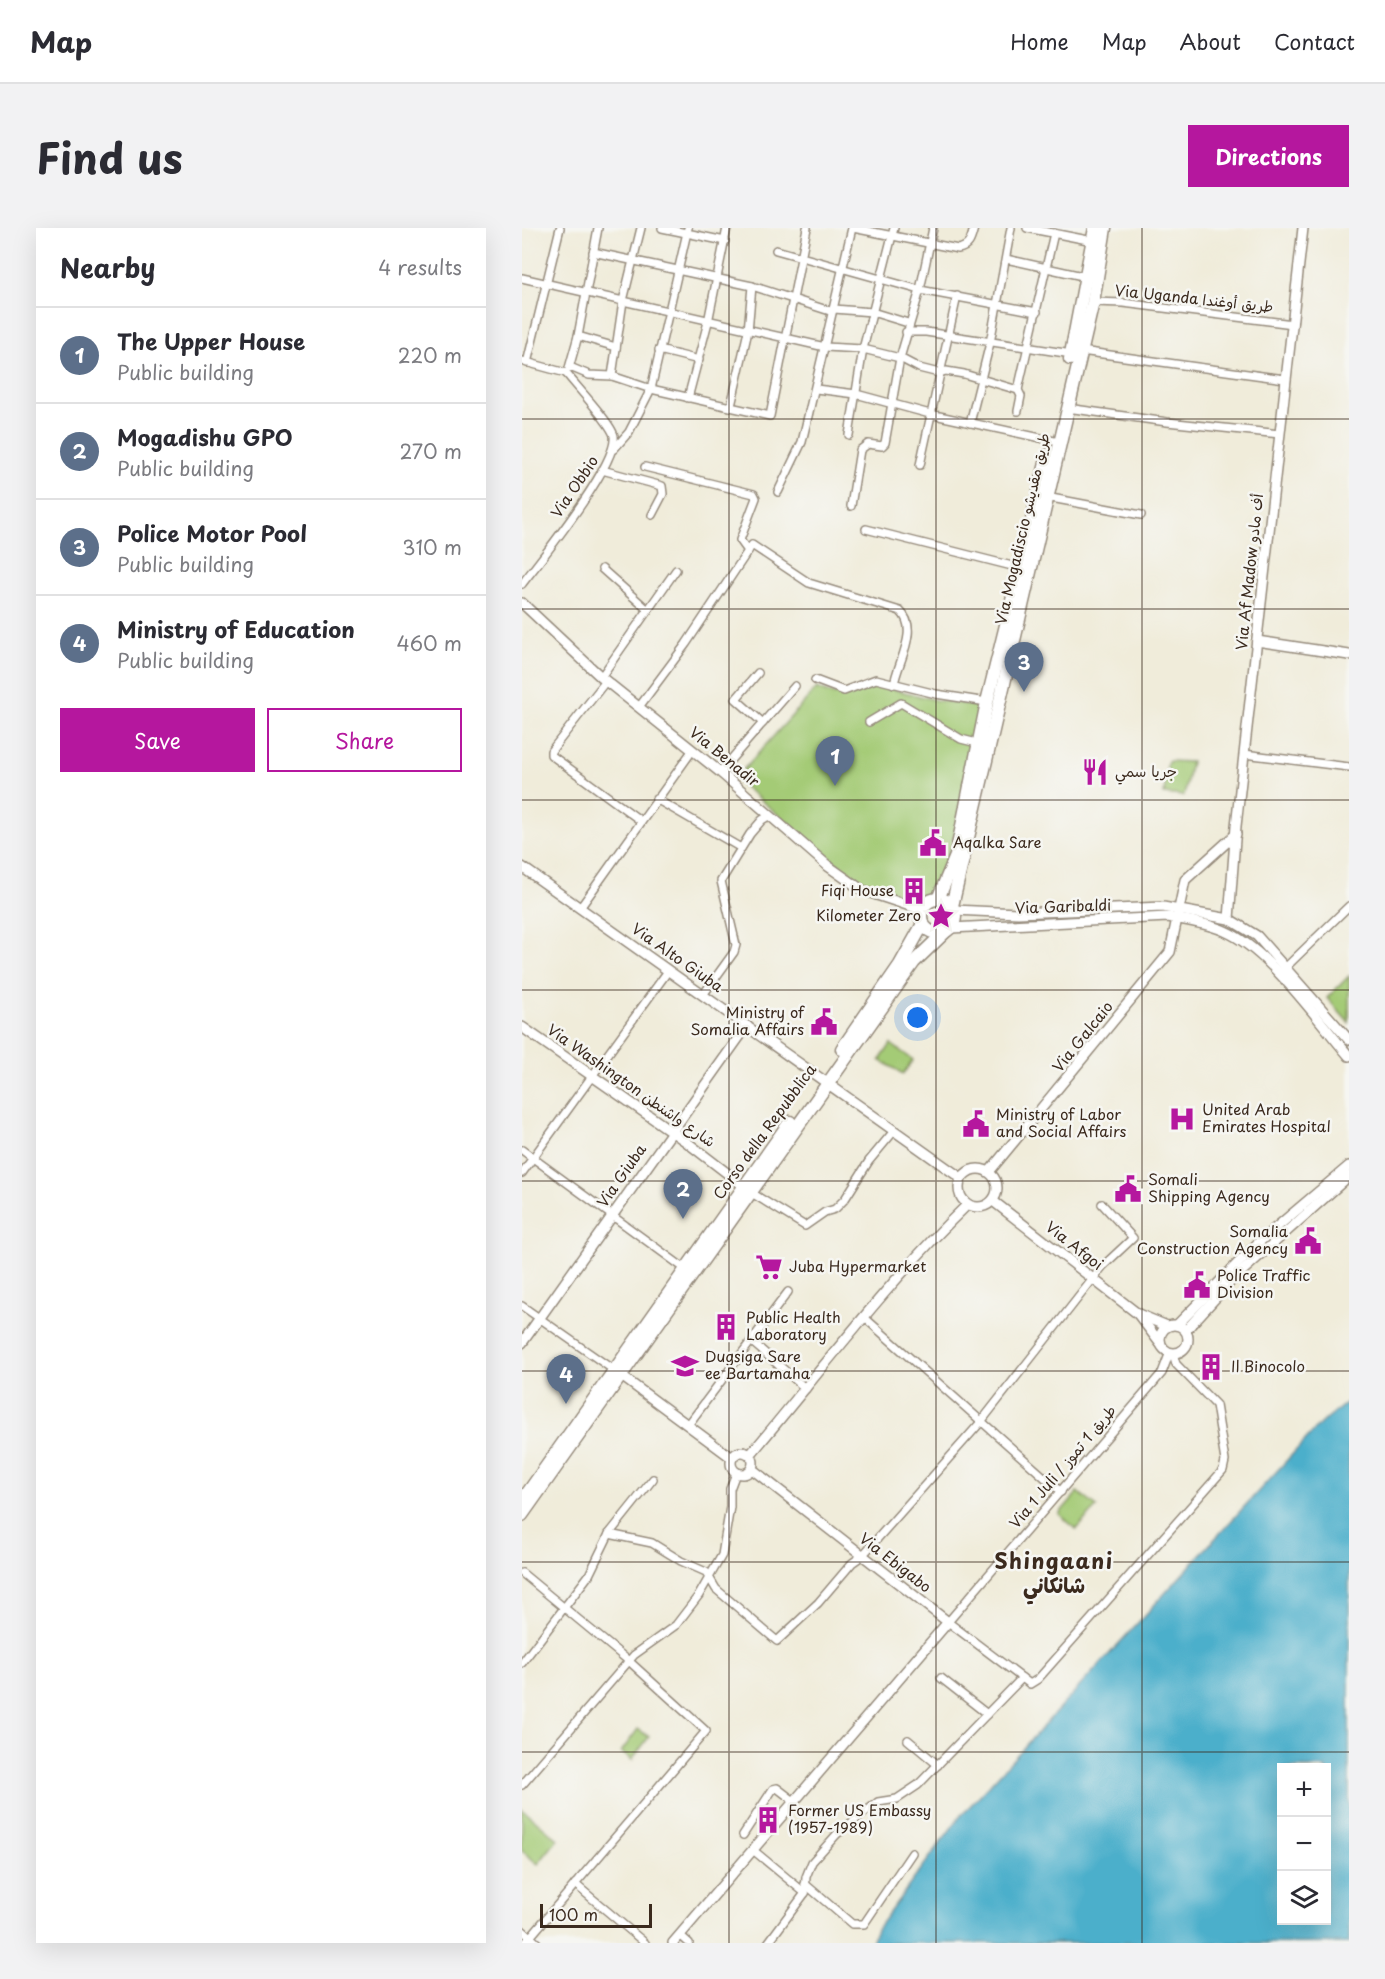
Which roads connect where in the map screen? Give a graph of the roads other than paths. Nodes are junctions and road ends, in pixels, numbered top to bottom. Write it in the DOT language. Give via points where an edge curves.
graph roads {
  1 [pos="561,228"];
  2 [pos="598,228"];
  3 [pos="641,228"];
  4 [pos="662,228"];
  5 [pos="727,228"];
  6 [pos="807,228"];
  7 [pos="852,228"];
  8 [pos="894,228"];
  9 [pos="933,228"];
  10 [pos="974,228"];
  11 [pos="1011,228"];
  12 [pos="1027,228"];
  13 [pos="1095,228"];
  14 [pos="1105,228"];
  15 [pos="1303,228"];
  16 [pos="687,230"];
  17 [pos="1054,234"];
  18 [pos="892,236"];
  19 [pos="724,241"];
  20 [pos="1093,242"];
  21 [pos="930,243"];
  22 [pos="776,250"];
  23 [pos="593,252"];
  24 [pos="801,258"];
  25 [pos="1006,259"];
  26 [pos="634,261"];
  27 [pos="843,267"];
  28 [pos="1047,269"];
  29 [pos="678,270"];
  30 [pos="880,277"];
  31 [pos="1087,277"];
  32 [pos="522,278"];
  33 [pos="716,279"];
  34 [pos="546,283"];
  35 [pos="752,286"];
  36 [pos="920,290"];
  37 [pos="585,292"];
  38 [pos="957,296"];
  39 [pos="793,298"];
  40 [pos="623,301"];
  41 [pos="1093,302"];
  42 [pos="997,303"];
  43 [pos="834,309"];
  44 [pos="667,310"];
  45 [pos="872,312"];
  46 [pos="1037,312"];
  47 [pos="708,322"];
  48 [pos="908,323"];
  49 [pos="1293,324"];
  50 [pos="748,331"];
  51 [pos="906,332"];
  52 [pos="947,335"];
  53 [pos="578,336"];
  54 [pos="785,338"];
  55 [pos="990,343"];
  56 [pos="616,347"];
  57 [pos="825,347"];
  58 [pos="1029,348"];
  59 [pos="659,350"];
  60 [pos="863,350"];
  61 [pos="1076,352"];
  62 [pos="900,358"];
  63 [pos="699,360"];
  64 [pos="524,362"];
  65 [pos="568,370"];
  66 [pos="939,373"];
  67 [pos="612,376"];
  68 [pos="1285,379"];
  69 [pos="979,380"];
  70 [pos="651,389"];
  71 [pos="816,389"];
  72 [pos="1018,390"];
  73 [pos="856,394"];
  74 [pos="688,398"];
  75 [pos="891,403"];
  76 [pos="731,406"];
  77 [pos="1067,408"];
  78 [pos="1018,411"];
  79 [pos="930,414"];
  80 [pos="970,423"];
  81 [pos="1280,434"];
  82 [pos="849,435"];
  83 [pos="1055,441"];
  84 [pos="614,449"];
  85 [pos="920,465"];
  86 [pos="645,467"];
  87 [pos="602,470"];
  88 [pos="778,492"];
  89 [pos="1046,497"];
  90 [pos="851,506"];
  91 [pos="652,515"];
  92 [pos="1141,515"];
  93 [pos="866,529"];
  94 [pos="1034,532"];
  95 [pos="748,551"];
  96 [pos="1020,567"];
  97 [pos="602,569"];
  98 [pos="676,570"];
  99 [pos="522,584"];
  100 [pos="1020,588"];
  101 [pos="522,603"];
  102 [pos="648,610"];
  103 [pos="1257,641"];
  104 [pos="1349,655"];
  105 [pos="758,672"];
  106 [pos="603,679"];
  107 [pos="815,680"];
  108 [pos="894,684"];
  109 [pos="795,686"];
  110 [pos="987,702"];
  111 [pos="639,707"];
  112 [pos="869,722"];
  113 [pos="763,723"];
  114 [pos="985,745"];
  115 [pos="692,751"];
  116 [pos="1244,754"];
  117 [pos="1349,767"];
  118 [pos="720,772"];
  119 [pos="656,799"];
  120 [pos="770,815"];
  121 [pos="641,821"];
  122 [pos="1236,834"];
  123 [pos="741,848"];
  124 [pos="522,867"];
  125 [pos="938,899"];
  126 [pos="1349,906"];
  127 [pos="580,908"];
  128 [pos="953,908"];
  129 [pos="922,910"];
  130 [pos="1177,914"];
  131 [pos="1229,919"];
  132 [pos="923,924"];
  133 [pos="949,930"];
  134 [pos="1272,952"];
  135 [pos="1264,958"];
  136 [pos="1286,967"];
  137 [pos="668,971"];
  138 [pos="703,995"];
  139 [pos="747,1026"];
  140 [pos="522,1027"];
  141 [pos="1349,1040"];
  142 [pos="1349,1056"];
  143 [pos="591,1077"];
  144 [pos="824,1081"];
  145 [pos="894,1131"];
  146 [pos="672,1132"];
  147 [pos="522,1150"];
  148 [pos="533,1158"];
  149 [pos="1349,1166"];
  150 [pos="989,1172"];
  151 [pos="522,1173"];
  152 [pos="1349,1176"];
  153 [pos="961,1178"];
  154 [pos="747,1189"];
  155 [pos="993,1201"];
  156 [pos="1102,1204"];
  157 [pos="967,1205"];
  158 [pos="612,1215"];
  159 [pos="689,1272"];
  160 [pos="1092,1281"];
  161 [pos="788,1292"];
  162 [pos="522,1305"];
  163 [pos="1138,1314"];
  164 [pos="540,1318"];
  165 [pos="865,1318"];
  166 [pos="1167,1326"];
  167 [pos="1182,1327"];
  168 [pos="751,1341"];
  169 [pos="522,1343"];
  170 [pos="1160,1343"];
  171 [pos="1171,1353"];
  172 [pos="619,1374"];
  173 [pos="806,1389"];
  174 [pos="980,1422"];
  175 [pos="688,1425"];
  176 [pos="750,1455"];
  177 [pos="732,1458"];
  178 [pos="752,1469"];
  179 [pos="736,1473"];
  180 [pos="653,1479"];
  181 [pos="1061,1492"];
  182 [pos="522,1501"];
  183 [pos="522,1515"];
  184 [pos="609,1534"];
  185 [pos="862,1556"];
  186 [pos="522,1572"];
  187 [pos="710,1578"];
  188 [pos="564,1609"];
  189 [pos="948,1622"];
  190 [pos="630,1662"];
  191 [pos="522,1663"];
  192 [pos="941,1678"];
  193 [pos="1022,1678"];
  194 [pos="987,1714"];
  195 [pos="908,1740"];
  196 [pos="938,1765"];
  197 [pos="522,1785"];
  198 [pos="795,1801"];
  199 [pos="743,1834"];
  200 [pos="753,1850"];
  201 [pos="912,1853"];
  202 [pos="575,1884"];
  203 [pos="805,1884"];
  204 [pos="805,1893"];
  205 [pos="522,1930"];
  206 [pos="676,1939"];
  207 [pos="527,1940"];
  208 [pos="537,1943"];
  209 [pos="645,1943"];
  210 [pos="689,1943"];
  211 [pos="768,1943"];
  1 -- 34 [label="street"];
  2 -- 23 [label="street"];
  3 -- 26 [label="street"];
  4 -- 16 [label="street"];
  5 -- 19 [label="street"];
  6 -- 24 [label="street"];
  7 -- 18 [label="street"];
  7 -- 27 [label="street"];
  8 -- 18 [label="street"];
  9 -- 21 [label="street"];
  10 -- 21 [label="street" via="970,243 964,248"];
  11 -- 25 [label="street"];
  12 -- 17 [label="street"];
  13 -- 20 [label="highway, Via Mogadiscio طريق مقديشو"];
  14 -- 41 [label="highway, Via Mogadiscio طريق مقديشو"];
  15 -- 49 [label="street, Via Af Madow أف مادو"];
  16 -- 19 [label="street"];
  16 -- 29 [label="street"];
  17 -- 20 [label="street"];
  17 -- 28 [label="street"];
  18 -- 21 [label="street"];
  18 -- 30 [label="street"];
  19 -- 33 [label="street"];
  20 -- 31 [label="highway, Via Mogadiscio طريق مقديشو"];
  21 -- 36 [label="street"];
  22 -- 24 [label="street"];
  23 -- 26 [label="street"];
  23 -- 37 [label="street"];
  24 -- 27 [label="street"];
  24 -- 39 [label="street"];
  25 -- 28 [label="street"];
  25 -- 42 [label="street"];
  26 -- 29 [label="street"];
  26 -- 40 [label="street"];
  27 -- 30 [label="street"];
  27 -- 43 [label="street"];
  28 -- 31 [label="street"];
  28 -- 46 [label="street"];
  29 -- 33 [label="street"];
  29 -- 44 [label="street"];
  30 -- 36 [label="street"];
  30 -- 45 [label="street"];
  31 -- 61 [label="highway, Via Mogadiscio طريق مقديشو"];
  32 -- 34 [label="street"];
  33 -- 35 [label="street"];
  33 -- 47 [label="street"];
  34 -- 37 [label="street"];
  34 -- 64 [label="street"];
  35 -- 39 [label="street"];
  35 -- 50 [label="street"];
  36 -- 38 [label="street"];
  36 -- 48 [label="street"];
  37 -- 40 [label="street"];
  37 -- 53 [label="street"];
  38 -- 42 [label="street"];
  38 -- 52 [label="street"];
  39 -- 43 [label="street" via="799,303"];
  39 -- 54 [label="street"];
  40 -- 44 [label="street"];
  40 -- 56 [label="street"];
  41 -- 49 [label="street, Via Uganda طريق أوغندا"];
  41 -- 61 [label="highway, Via Mogadiscio طريق مقديشو"];
  42 -- 46 [label="street"];
  42 -- 55 [label="street"];
  43 -- 45 [label="street"];
  43 -- 57 [label="street"];
  44 -- 47 [label="street"];
  44 -- 59 [label="street"];
  45 -- 48 [label="street"];
  45 -- 60 [label="street"];
  46 -- 58 [label="street"];
  47 -- 50 [label="street"];
  47 -- 63 [label="street"];
  48 -- 51 [label="street"];
  49 -- 68 [label="street, Via Af Madow أف مادو"];
  50 -- 54 [label="street"];
  50 -- 76 [label="street"];
  51 -- 52 [label="street"];
  51 -- 62 [label="street"];
  52 -- 55 [label="street"];
  52 -- 66 [label="street"];
  53 -- 56 [label="street"];
  53 -- 65 [label="street"];
  54 -- 57 [label="street"];
  54 -- 76 [label="street" via="770,416"];
  55 -- 58 [label="street"];
  55 -- 69 [label="street"];
  56 -- 67 [label="street"];
  57 -- 60 [label="street"];
  57 -- 71 [label="street"];
  58 -- 61 [label="street"];
  58 -- 72 [label="street"];
  59 -- 63 [label="street"];
  59 -- 70 [label="street"];
  60 -- 62 [label="street"];
  60 -- 73 [label="street"];
  61 -- 68 [label="street"];
  61 -- 77 [label="highway, Via Mogadiscio طريق مقديشو"];
  61 -- 83 [label="highway, Via Mogadiscio طريق مقديشو"];
  62 -- 66 [label="street"];
  62 -- 75 [label="street"];
  63 -- 74 [label="street"];
  64 -- 65 [label="street"];
  65 -- 67 [label="street"];
  65 -- 84 [label="street, Via Obbio" via="612,431"];
  66 -- 69 [label="street" via="964,374"];
  66 -- 79 [label="street"];
  67 -- 70 [label="street"];
  68 -- 81 [label="street, Via Af Madow أف مادو"];
  69 -- 72 [label="street"];
  69 -- 80 [label="street"];
  70 -- 74 [label="street"];
  70 -- 84 [label="street" via="629,432"];
  71 -- 73 [label="street"];
  71 -- 88 [label="street" via="802,442"];
  72 -- 78 [label="street"];
  73 -- 75 [label="street"];
  73 -- 82 [label="street"];
  74 -- 76 [label="street"];
  75 -- 79 [label="street"];
  75 -- 90 [label="street" via="885,443 868,444 860,450"];
  77 -- 81 [label="street"];
  77 -- 83 [label="highway, Via Mogadiscio طريق مقديشو"];
  79 -- 80 [label="street"];
  79 -- 85 [label="street"];
  80 -- 83 [label="street"];
  81 -- 103 [label="street, Via Af Madow أف مادو"];
  83 -- 89 [label="highway, Via Mogadiscio طريق مقديشو"];
  83 -- 94 [label="highway, Via Mogadiscio طريق مقديشو"];
  84 -- 87 [label="street, Via Obbio"];
  86 -- 95 [label="street" via="754,494 756,498 740,540"];
  87 -- 91 [label="street" via="662,486 663,494"];
  87 -- 99 [label="street, Via Obbio"];
  89 -- 92 [label="street"];
  89 -- 94 [label="highway, Via Mogadiscio طريق مقديشو"];
  93 -- 96 [label="street"];
  94 -- 96 [label="highway, Via Mogadiscio طريق مقديشو"];
  94 -- 100 [label="highway, Via Mogadiscio طريق مقديشو"];
  95 -- 108 [label="street" via="752,545 809,583 900,611 908,618 910,628"];
  95 -- 111 [label="street"];
  96 -- 100 [label="highway, Via Mogadiscio طريق مقديشو"];
  97 -- 102 [label="street"];
  98 -- 102 [label="street"];
  100 -- 110 [label="highway, Via Mogadiscio طريق مقديشو"];
  100 -- 114 [label="highway, Via Mogadiscio طريق مقديشو"];
  101 -- 106 [label="street, Via Benadir"];
  102 -- 106 [label="street"];
  103 -- 104 [label="street"];
  103 -- 116 [label="street, Via Af Madow أف مادو"];
  105 -- 113 [label="street" via="736,699"];
  106 -- 111 [label="street, Via Benadir"];
  106 -- 121 [label="street" via="551,755"];
  107 -- 108 [label="street" via="844,691 869,680"];
  108 -- 110 [label="street"];
  109 -- 113 [label="street"];
  110 -- 114 [label="highway, Via Mogadiscio طريق مقديشو"];
  111 -- 115 [label="street, Via Benadir"];
  112 -- 114 [label="street" via="901,704 961,739"];
  113 -- 118 [label="street"];
  114 -- 125 [label="highway, Via Mogadiscio طريق مقديشو" via="956,856"];
  114 -- 128 [label="highway, Via Mogadiscio طريق مقديشو"];
  115 -- 118 [label="street, Via Benadir"];
  115 -- 119 [label="street"];
  116 -- 117 [label="street"];
  116 -- 122 [label="street, Via Af Madow أف مادو"];
  118 -- 120 [label="street, Via Benadir"];
  119 -- 121 [label="street"];
  119 -- 123 [label="street"];
  120 -- 123 [label="street"];
  120 -- 129 [label="street, Via Benadir" via="849,882"];
  121 -- 127 [label="street"];
  122 -- 130 [label="street, Via Galcaio" via="1185,880"];
  122 -- 131 [label="street, Via Af Madow أف مادو"];
  123 -- 138 [label="street" via="721,881 736,945"];
  124 -- 127 [label="street, Via Alto Giuba"];
  125 -- 128 [label="highway"];
  125 -- 129 [label="highway" via="928,902"];
  126 -- 136 [label="street"];
  127 -- 137 [label="street, Via Alto Giuba"];
  128 -- 130 [label="street, Via Garibaldi" via="1018,913 1163,907"];
  128 -- 133 [label="highway" via="955,919"];
  129 -- 132 [label="highway"];
  130 -- 131 [label="street"];
  130 -- 133 [label="street, Via Garibaldi"];
  130 -- 135 [label="street" via="1230,933"];
  130 -- 150 [label="street, Via Galcaio" via="1170,952"];
  131 -- 134 [label="street" via="1257,936"];
  132 -- 133 [label="highway" via="936,933"];
  132 -- 144 [label="highway, Corso della Repubblica"];
  133 -- 144 [label="highway" via="914,962"];
  134 -- 135 [label="street"];
  134 -- 136 [label="street"];
  135 -- 142 [label="street"];
  136 -- 141 [label="street"];
  137 -- 138 [label="street, Via Alto Giuba"];
  137 -- 143 [label="street"];
  138 -- 139 [label="street, Via Alto Giuba"];
  139 -- 144 [label="street, Via Alto Giuba"];
  139 -- 146 [label="street, Via Giuba"];
  140 -- 143 [label="street, Via Washington شارع واشنطن"];
  143 -- 146 [label="street, Via Washington شارع واشنطن"];
  143 -- 148 [label="street"];
  144 -- 145 [label="street, Via Alto Giuba"];
  144 -- 154 [label="highway"];
  145 -- 153 [label="street, Via Alto Giuba"];
  145 -- 154 [label="street" via="835,1209 805,1226"];
  146 -- 154 [label="street, Via Washington شارع واشنطن"];
  146 -- 158 [label="street, Via Giuba"];
  147 -- 148 [label="street"];
  148 -- 151 [label="street"];
  148 -- 158 [label="street"];
  149 -- 167 [label="street" via="1259,1242"];
  150 -- 153 [label="street" via="972,1169"];
  150 -- 155 [label="street" via="998,1188"];
  152 -- 167 [label="street"];
  153 -- 157 [label="street" via="959,1192"];
  154 -- 159 [label="highway"];
  155 -- 157 [label="street" via="983,1207"];
  155 -- 160 [label="street, Via Afgoi"];
  156 -- 160 [label="street" via="1133,1238"];
  157 -- 165 [label="street"];
  158 -- 159 [label="street"];
  158 -- 164 [label="street, Via Giuba"];
  159 -- 172 [label="highway"];
  160 -- 163 [label="street, Via Afgoi"];
  160 -- 174 [label="street"];
  161 -- 168 [label="street"];
  162 -- 164 [label="street"];
  163 -- 166 [label="street"];
  163 -- 170 [label="street"];
  164 -- 169 [label="street, Via Giuba"];
  164 -- 172 [label="street"];
  165 -- 173 [label="street"];
  165 -- 174 [label="street"];
  166 -- 167 [label="street"];
  166 -- 170 [label="street"];
  167 -- 171 [label="street" via="1187,1345"];
  168 -- 173 [label="street"];
  168 -- 175 [label="street"];
  170 -- 171 [label="street"];
  171 -- 181 [label="street, Via 1 Juli / طريق 1 تموز" via="1162,1373"];
  171 -- 193 [label="street" via="1176,1364 1216,1404 1223,1470 1038,1679 1030,1684"];
  172 -- 175 [label="street"];
  172 -- 182 [label="highway"];
  172 -- 183 [label="highway"];
  173 -- 176 [label="street"];
  174 -- 181 [label="street"];
  174 -- 185 [label="street"];
  175 -- 177 [label="street"];
  176 -- 177 [label="street" via="741,1452"];
  176 -- 178 [label="street"];
  177 -- 179 [label="street" via="731,1467"];
  178 -- 179 [label="street" via="746,1474"];
  178 -- 185 [label="street, Via Ebigabo"];
  179 -- 187 [label="street" via="730,1489 724,1546"];
  180 -- 184 [label="street"];
  181 -- 189 [label="street, Via 1 Juli / طريق 1 تموز"];
  184 -- 187 [label="street" via="652,1543 681,1562 706,1572"];
  184 -- 188 [label="street" via="596,1564"];
  185 -- 187 [label="street" via="777,1641 716,1589"];
  185 -- 189 [label="street, Via Ebigabo"];
  186 -- 188 [label="street"];
  187 -- 190 [label="street" via="676,1625 642,1646"];
  188 -- 190 [label="street"];
  188 -- 191 [label="street"];
  189 -- 193 [label="street, Via Ebigabo"];
  189 -- 198 [label="street"];
  190 -- 197 [label="street"];
  190 -- 202 [label="street" via="706,1731"];
  192 -- 194 [label="street"];
  193 -- 194 [label="street"];
  194 -- 196 [label="street"];
  195 -- 196 [label="street"];
  196 -- 203 [label="street" via="909,1793 878,1802 847,1824 812,1862"];
  198 -- 199 [label="street" via="773,1789"];
  198 -- 200 [label="street"];
  200 -- 204 [label="street"];
  200 -- 206 [label="street"];
  201 -- 203 [label="street" via="864,1924 852,1924"];
  202 -- 207 [label="street"];
  202 -- 209 [label="street"];
  203 -- 204 [label="street"];
  204 -- 211 [label="street"];
  205 -- 207 [label="street"];
  206 -- 210 [label="street"];
  207 -- 208 [label="street"];
}
